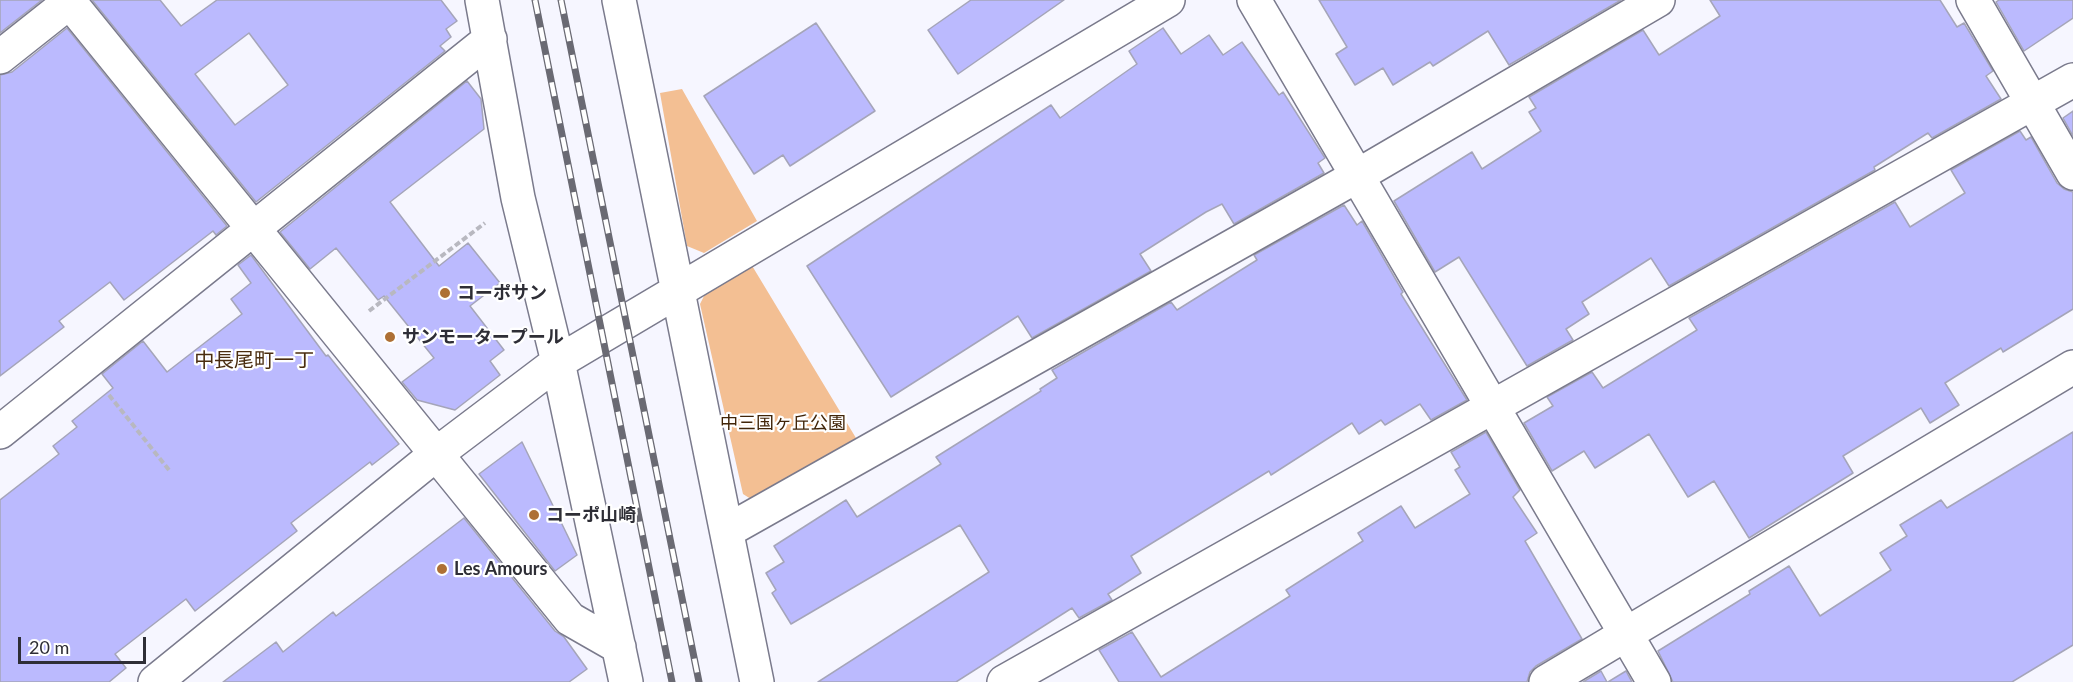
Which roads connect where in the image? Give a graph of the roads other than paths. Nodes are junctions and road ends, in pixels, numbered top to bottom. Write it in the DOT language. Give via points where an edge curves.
graph roads {
  1 [pos="482,0"];
  2 [pos="619,0"];
  3 [pos="1168,0"];
  4 [pos="1254,0"];
  5 [pos="1658,0"];
  6 [pos="1973,0"];
  7 [pos="70,1"];
  8 [pos="490,39"];
  9 [pos="0,57"];
  10 [pos="2073,80"];
  11 [pos="2032,103"];
  12 [pos="2073,173"];
  13 [pos="1357,176"];
  14 [pos="252,230"];
  15 [pos="676,290"];
  16 [pos="558,362"];
  17 [pos="2073,367"];
  18 [pos="1493,407"];
  19 [pos="0,432"];
  20 [pos="435,455"];
  21 [pos="727,531"];
  22 [pos="1626,634"];
  23 [pos="619,647"];
  24 [pos="155,682"];
  25 [pos="626,682"];
  26 [pos="757,682"];
  27 [pos="1004,682"];
  28 [pos="1546,682"];
  29 [pos="1654,682"];
  1 -- 8 [label="street"];
  2 -- 15 [label="street"];
  3 -- 15 [label="street"];
  4 -- 13 [label="street"];
  5 -- 13 [label="street"];
  6 -- 11 [label="street"];
  7 -- 9 [label="street"];
  7 -- 14 [label="street"];
  8 -- 14 [label="street"];
  8 -- 16 [label="street" via="518,198"];
  10 -- 11 [label="street"];
  11 -- 12 [label="street"];
  11 -- 18 [label="street"];
  13 -- 18 [label="street"];
  13 -- 21 [label="street"];
  14 -- 19 [label="street"];
  14 -- 20 [label="street"];
  15 -- 16 [label="street"];
  15 -- 21 [label="street"];
  16 -- 20 [label="street"];
  16 -- 23 [label="street"];
  17 -- 22 [label="street"];
  18 -- 22 [label="street"];
  18 -- 27 [label="street"];
  20 -- 23 [label="street" via="570,619"];
  20 -- 24 [label="street"];
  21 -- 26 [label="street"];
  22 -- 28 [label="street"];
  22 -- 29 [label="street"];
  23 -- 25 [label="street"];
}
